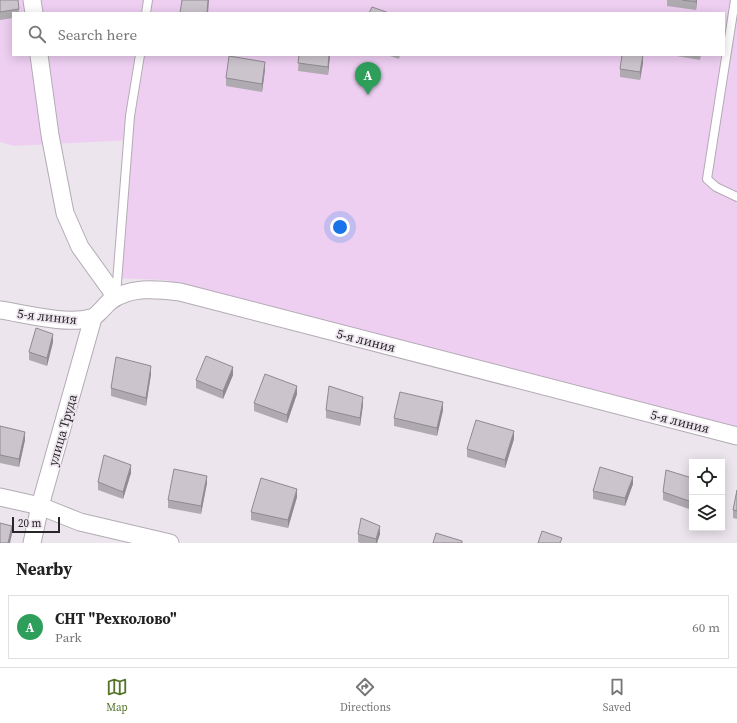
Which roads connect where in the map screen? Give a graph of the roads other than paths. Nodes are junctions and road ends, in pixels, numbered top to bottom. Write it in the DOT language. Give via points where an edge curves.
graph roads {
  1 [pos="32,0"];
  2 [pos="148,0"];
  3 [pos="735,0"];
  4 [pos="34,12"];
  5 [pos="146,12"];
  6 [pos="39,56"];
  7 [pos="140,56"];
  8 [pos="737,197"];
  9 [pos="116,297"];
  10 [pos="0,310"];
  11 [pos="94,318"];
  12 [pos="737,436"];
  13 [pos="0,497"];
  14 [pos="40,506"];
  15 [pos="32,543"];
  16 [pos="170,543"];
  1 -- 4 [label="street"];
  2 -- 5 [label="lane"];
  3 -- 8 [label="lane" via="707,179 716,187"];
  6 -- 9 [label="street" via="50,135 65,213 80,246"];
  7 -- 9 [label="lane" via="130,116"];
  9 -- 11 [label="street, 5-я линия"];
  9 -- 12 [label="street, 5-я линия" via="132,291 155,289 180,292"];
  10 -- 11 [label="street, 5-я линия" via="66,320"];
  11 -- 14 [label="street, улица Труда"];
  13 -- 14 [label="street"];
  14 -- 15 [label="street, улица Труда"];
  14 -- 16 [label="street" via="80,522"];
}
